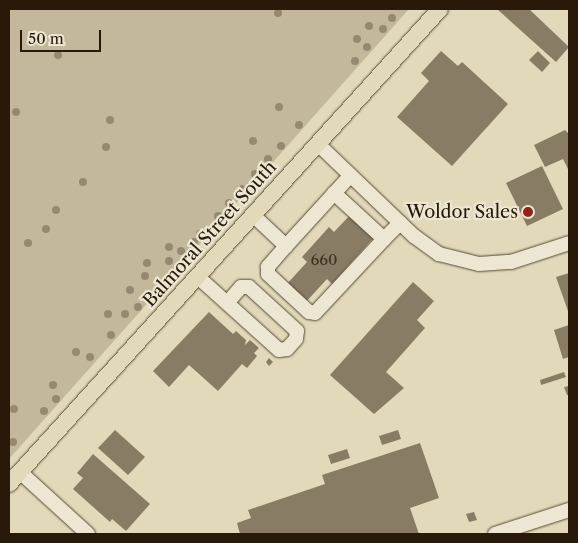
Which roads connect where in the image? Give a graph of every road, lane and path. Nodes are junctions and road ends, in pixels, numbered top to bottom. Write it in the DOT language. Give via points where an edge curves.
graph roads {
  1 [pos="440,9"];
  2 [pos="319,145"];
  3 [pos="350,176"];
  4 [pos="334,193"];
  5 [pos="254,216"];
  6 [pos="400,223"];
  7 [pos="384,239"];
  8 [pos="569,243"];
  9 [pos="286,246"];
  10 [pos="198,277"];
  11 [pos="227,303"];
  12 [pos="14,478"];
  13 [pos="569,510"];
  14 [pos="88,534"];
  15 [pos="495,534"];
  1 -- 2 [label="main road, Balmoral Street South"];
  2 -- 3 [label="street"];
  2 -- 5 [label="main road, Balmoral Street South"];
  3 -- 4 [label="street"];
  3 -- 6 [label="street"];
  4 -- 7 [label="street"];
  4 -- 9 [label="street"];
  5 -- 9 [label="street"];
  5 -- 10 [label="main road, Balmoral Street South"];
  6 -- 7 [label="street"];
  6 -- 8 [label="street" via="439,254 479,264 511,262"];
  7 -- 9 [label="street" via="314,313 268,274 268,267"];
  10 -- 11 [label="street"];
  10 -- 12 [label="main road, Balmoral Street South"];
  11 -- 11 [label="street" via="279,350 287,349 296,339 297,331 249,287 241,287"];
  12 -- 14 [label="street"];
  13 -- 15 [label="street"];
}
